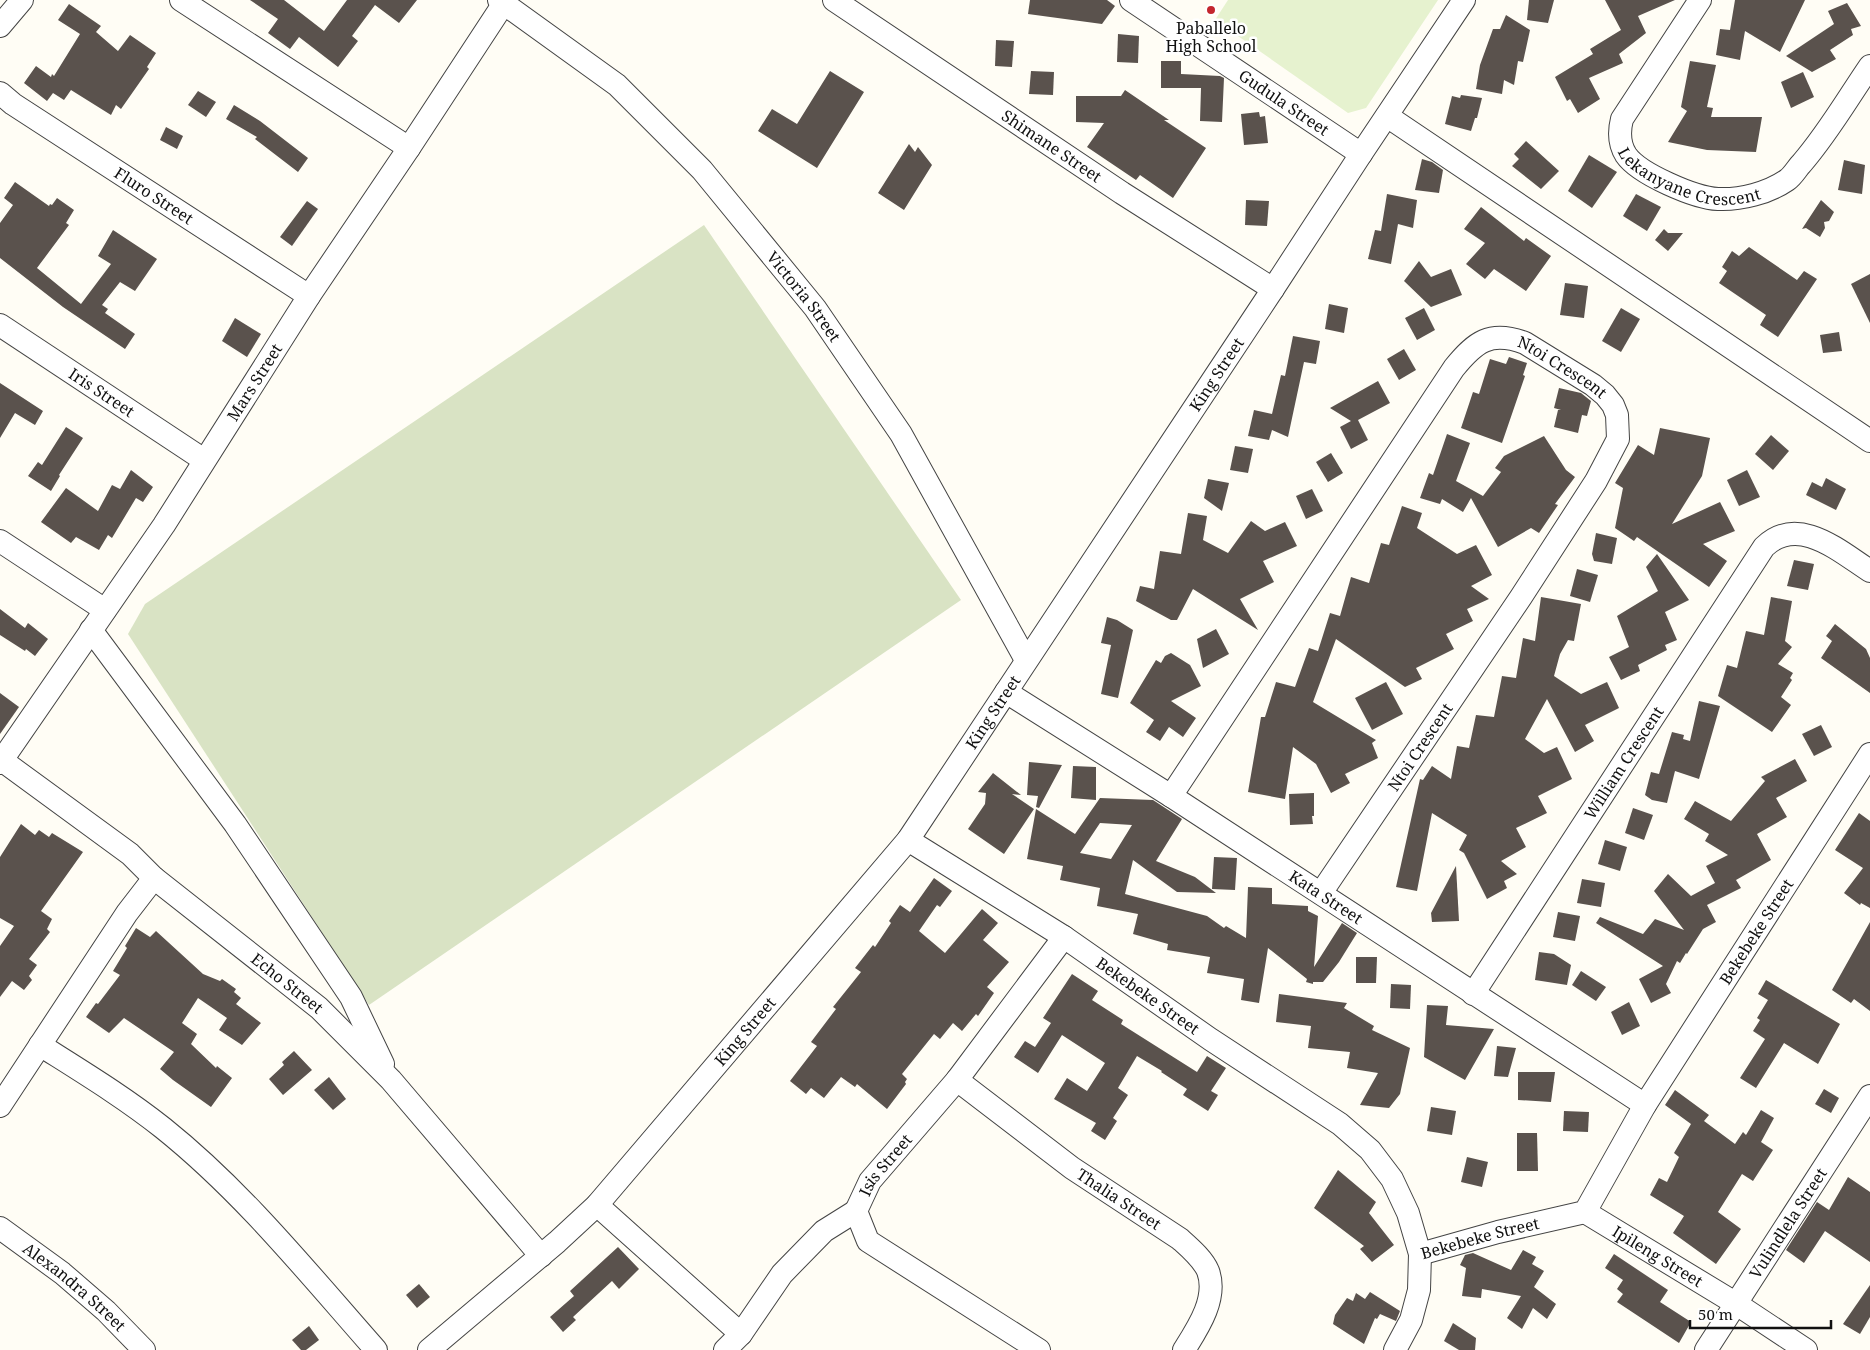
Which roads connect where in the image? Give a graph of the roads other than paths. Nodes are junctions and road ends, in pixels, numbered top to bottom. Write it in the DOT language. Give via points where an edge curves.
graph roads {
  1 [pos="22,0"];
  2 [pos="181,0"];
  3 [pos="1131,0"];
  4 [pos="1464,0"];
  5 [pos="1700,0"];
  6 [pos="503,1"];
  7 [pos="840,2"];
  8 [pos="0,26"];
  9 [pos="1870,66"];
  10 [pos="0,93"];
  11 [pos="1387,116"];
  12 [pos="409,148"];
  13 [pos="1361,154"];
  14 [pos="1273,289"];
  15 [pos="309,296"];
  16 [pos="0,325"];
  17 [pos="1870,441"];
  18 [pos="204,460"];
  19 [pos="0,541"];
  20 [pos="1870,571"];
  21 [pos="104,610"];
  22 [pos="90,630"];
  23 [pos="1026,660"];
  24 [pos="1006,692"];
  25 [pos="1870,754"];
  26 [pos="1,760"];
  27 [pos="1171,796"];
  28 [pos="908,840"];
  29 [pos="154,878"];
  30 [pos="1321,893"];
  31 [pos="1064,937"];
  32 [pos="1473,994"];
  33 [pos="40,1045"];
  34 [pos="391,1080"];
  35 [pos="957,1080"];
  36 [pos="1870,1096"];
  37 [pos="1645,1105"];
  38 [pos="0,1106"];
  39 [pos="597,1205"];
  40 [pos="856,1211"];
  41 [pos="1585,1212"];
  42 [pos="0,1228"];
  43 [pos="1420,1254"];
  44 [pos="541,1256"];
  45 [pos="1735,1303"];
  46 [pos="741,1334"];
  47 [pos="144,1350"];
  48 [pos="376,1350"];
  49 [pos="430,1350"];
  50 [pos="726,1350"];
  51 [pos="1039,1350"];
  52 [pos="1184,1350"];
  53 [pos="1395,1350"];
  54 [pos="1706,1350"];
  55 [pos="1806,1350"];
  1 -- 8 [label="street"];
  2 -- 12 [label="street"];
  3 -- 13 [label="street, Gudula Street"];
  4 -- 11 [label="street, King Street"];
  5 -- 9 [label="street, Lekanyane Crescent" via="1622,118 1620,127 1622,145 1633,163 1697,196 1718,199 1743,197 1768,190 1788,179 1814,149"];
  6 -- 12 [label="street, Mars Street"];
  6 -- 23 [label="street, Victoria Street" via="617,85 702,170 815,308 901,434"];
  7 -- 14 [label="street, Shimane Street" via="1122,192"];
  10 -- 15 [label="street, Fluro Street"];
  11 -- 13 [label="street, King Street"];
  11 -- 17 [label="street"];
  12 -- 15 [label="street, Mars Street"];
  13 -- 14 [label="street, King Street"];
  14 -- 23 [label="street, King Street"];
  15 -- 18 [label="street, Mars Street"];
  16 -- 18 [label="street, Iris Street"];
  18 -- 21 [label="street, Mars Street" via="164,525"];
  19 -- 21 [label="street"];
  20 -- 32 [label="street, William Crescent" via="1823,541 1803,533 1771,540"];
  21 -- 22 [label="street, Mars Street"];
  22 -- 26 [label="street, Mars Street"];
  22 -- 34 [label="street" via="235,824 340,980"];
  23 -- 24 [label="street, King Street"];
  24 -- 27 [label="street, Kata Street"];
  24 -- 28 [label="street, King Street"];
  25 -- 37 [label="street, Bekebeke Street"];
  26 -- 29 [label="street, Echo Street" via="130,854"];
  27 -- 30 [label="street, Kata Street"];
  27 -- 30 [label="street, Ntoi Crescent" via="1467,351 1488,339 1515,339 1592,385 1605,395 1618,415 1618,439 1612,453 1521,597"];
  28 -- 31 [label="street, Bekebeke Street"];
  28 -- 39 [label="street, King Street"];
  29 -- 33 [label="street" via="127,913"];
  29 -- 34 [label="street, Echo Street" via="319,1008"];
  30 -- 32 [label="street, Kata Street"];
  31 -- 35 [label="street, Isis Street"];
  31 -- 43 [label="street, Bekebeke Street" via="1210,1039 1340,1124 1370,1150 1392,1179 1408,1213"];
  32 -- 37 [label="street, Kata Street"];
  33 -- 38 [label="street"];
  33 -- 48 [label="street" via="162,1127 200,1160 233,1191"];
  34 -- 44 [label="street, Echo Street"];
  35 -- 40 [label="street, Isis Street" via="870,1180"];
  35 -- 52 [label="street, Thalia Street" via="1072,1168 1180,1239 1195,1253 1208,1271 1211,1290 1205,1313"];
  36 -- 45 [label="street, Vulindlela Street"];
  37 -- 41 [label="street, Bekebeke Street"];
  39 -- 44 [label="street, King Street"];
  39 -- 46 [label="street"];
  40 -- 46 [label="street" via="824,1231 782,1274"];
  40 -- 51 [label="street, Isis Street" via="868,1241"];
  41 -- 43 [label="street, Bekebeke Street"];
  41 -- 45 [label="street, Ipileng Street"];
  42 -- 47 [label="street, Alexandra Street" via="106,1311"];
  43 -- 53 [label="street" via="1419,1290 1410,1320"];
  44 -- 49 [label="street, King Street"];
  45 -- 54 [label="street, Vulindlela Street"];
  45 -- 55 [label="street, Ipileng Street"];
  46 -- 50 [label="street"];
}
